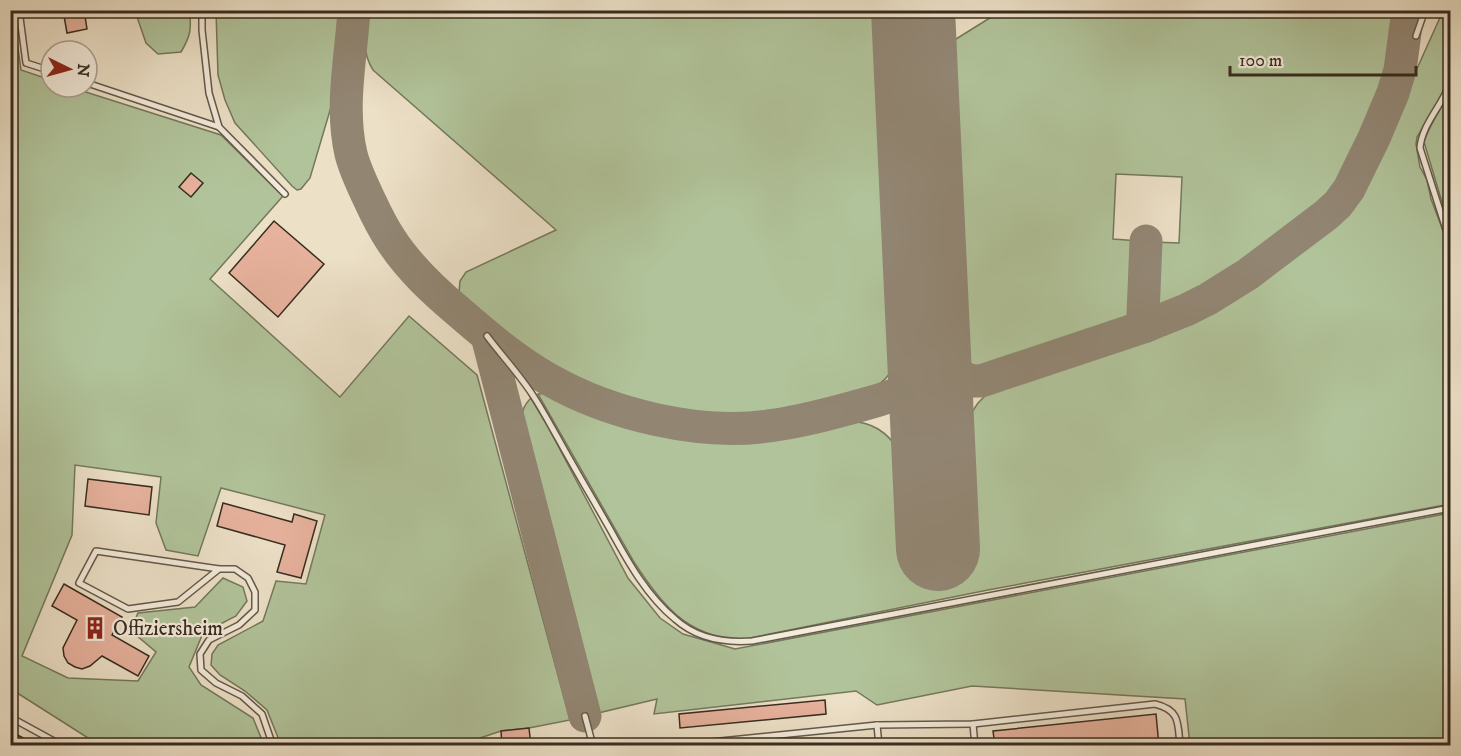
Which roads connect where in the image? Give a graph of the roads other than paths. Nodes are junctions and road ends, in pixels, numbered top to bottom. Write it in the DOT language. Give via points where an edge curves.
graph roads {
  1 [pos="19,10"];
  2 [pos="202,10"];
  3 [pos="1425,10"];
  4 [pos="1416,36"];
  5 [pos="39,67"];
  6 [pos="1450,83"];
  7 [pos="99,87"];
  8 [pos="219,127"];
  9 [pos="285,194"];
  10 [pos="1450,242"];
  11 [pos="10,288"];
  12 [pos="10,320"];
  13 [pos="486,336"];
  14 [pos="1450,508"];
  15 [pos="219,569"];
  16 [pos="585,716"];
  17 [pos="10,717"];
  18 [pos="877,724"];
  19 [pos="972,724"];
  20 [pos="63,746"];
  21 [pos="273,746"];
  22 [pos="593,746"];
  23 [pos="672,746"];
  24 [pos="879,746"];
  25 [pos="975,746"];
  26 [pos="1180,746"];
  1 -- 5 [label="lane" via="26,63"];
  2 -- 8 [label="lane" via="209,93"];
  3 -- 4 [label="lane"];
  6 -- 10 [label="lane" via="1423,132 1420,148"];
  7 -- 8 [label="lane"];
  8 -- 9 [label="lane"];
  11 -- 12 [label="lane" via="15,310"];
  13 -- 14 [label="lane" via="534,396 626,559 652,596 683,625 721,640 752,641"];
  15 -- 15 [label="lane" via="96,551 79,583 128,609 178,602"];
  15 -- 21 [label="lane" via="235,569 248,578 255,592 255,610 239,625 209,640 200,654 201,670 262,714"];
  16 -- 22 [label="lane"];
  17 -- 20 [label="lane"];
  18 -- 19 [label="lane"];
  18 -- 23 [label="lane"];
  18 -- 24 [label="lane"];
  19 -- 25 [label="lane"];
  19 -- 26 [label="lane" via="1155,704 1168,708 1178,720"];
}
